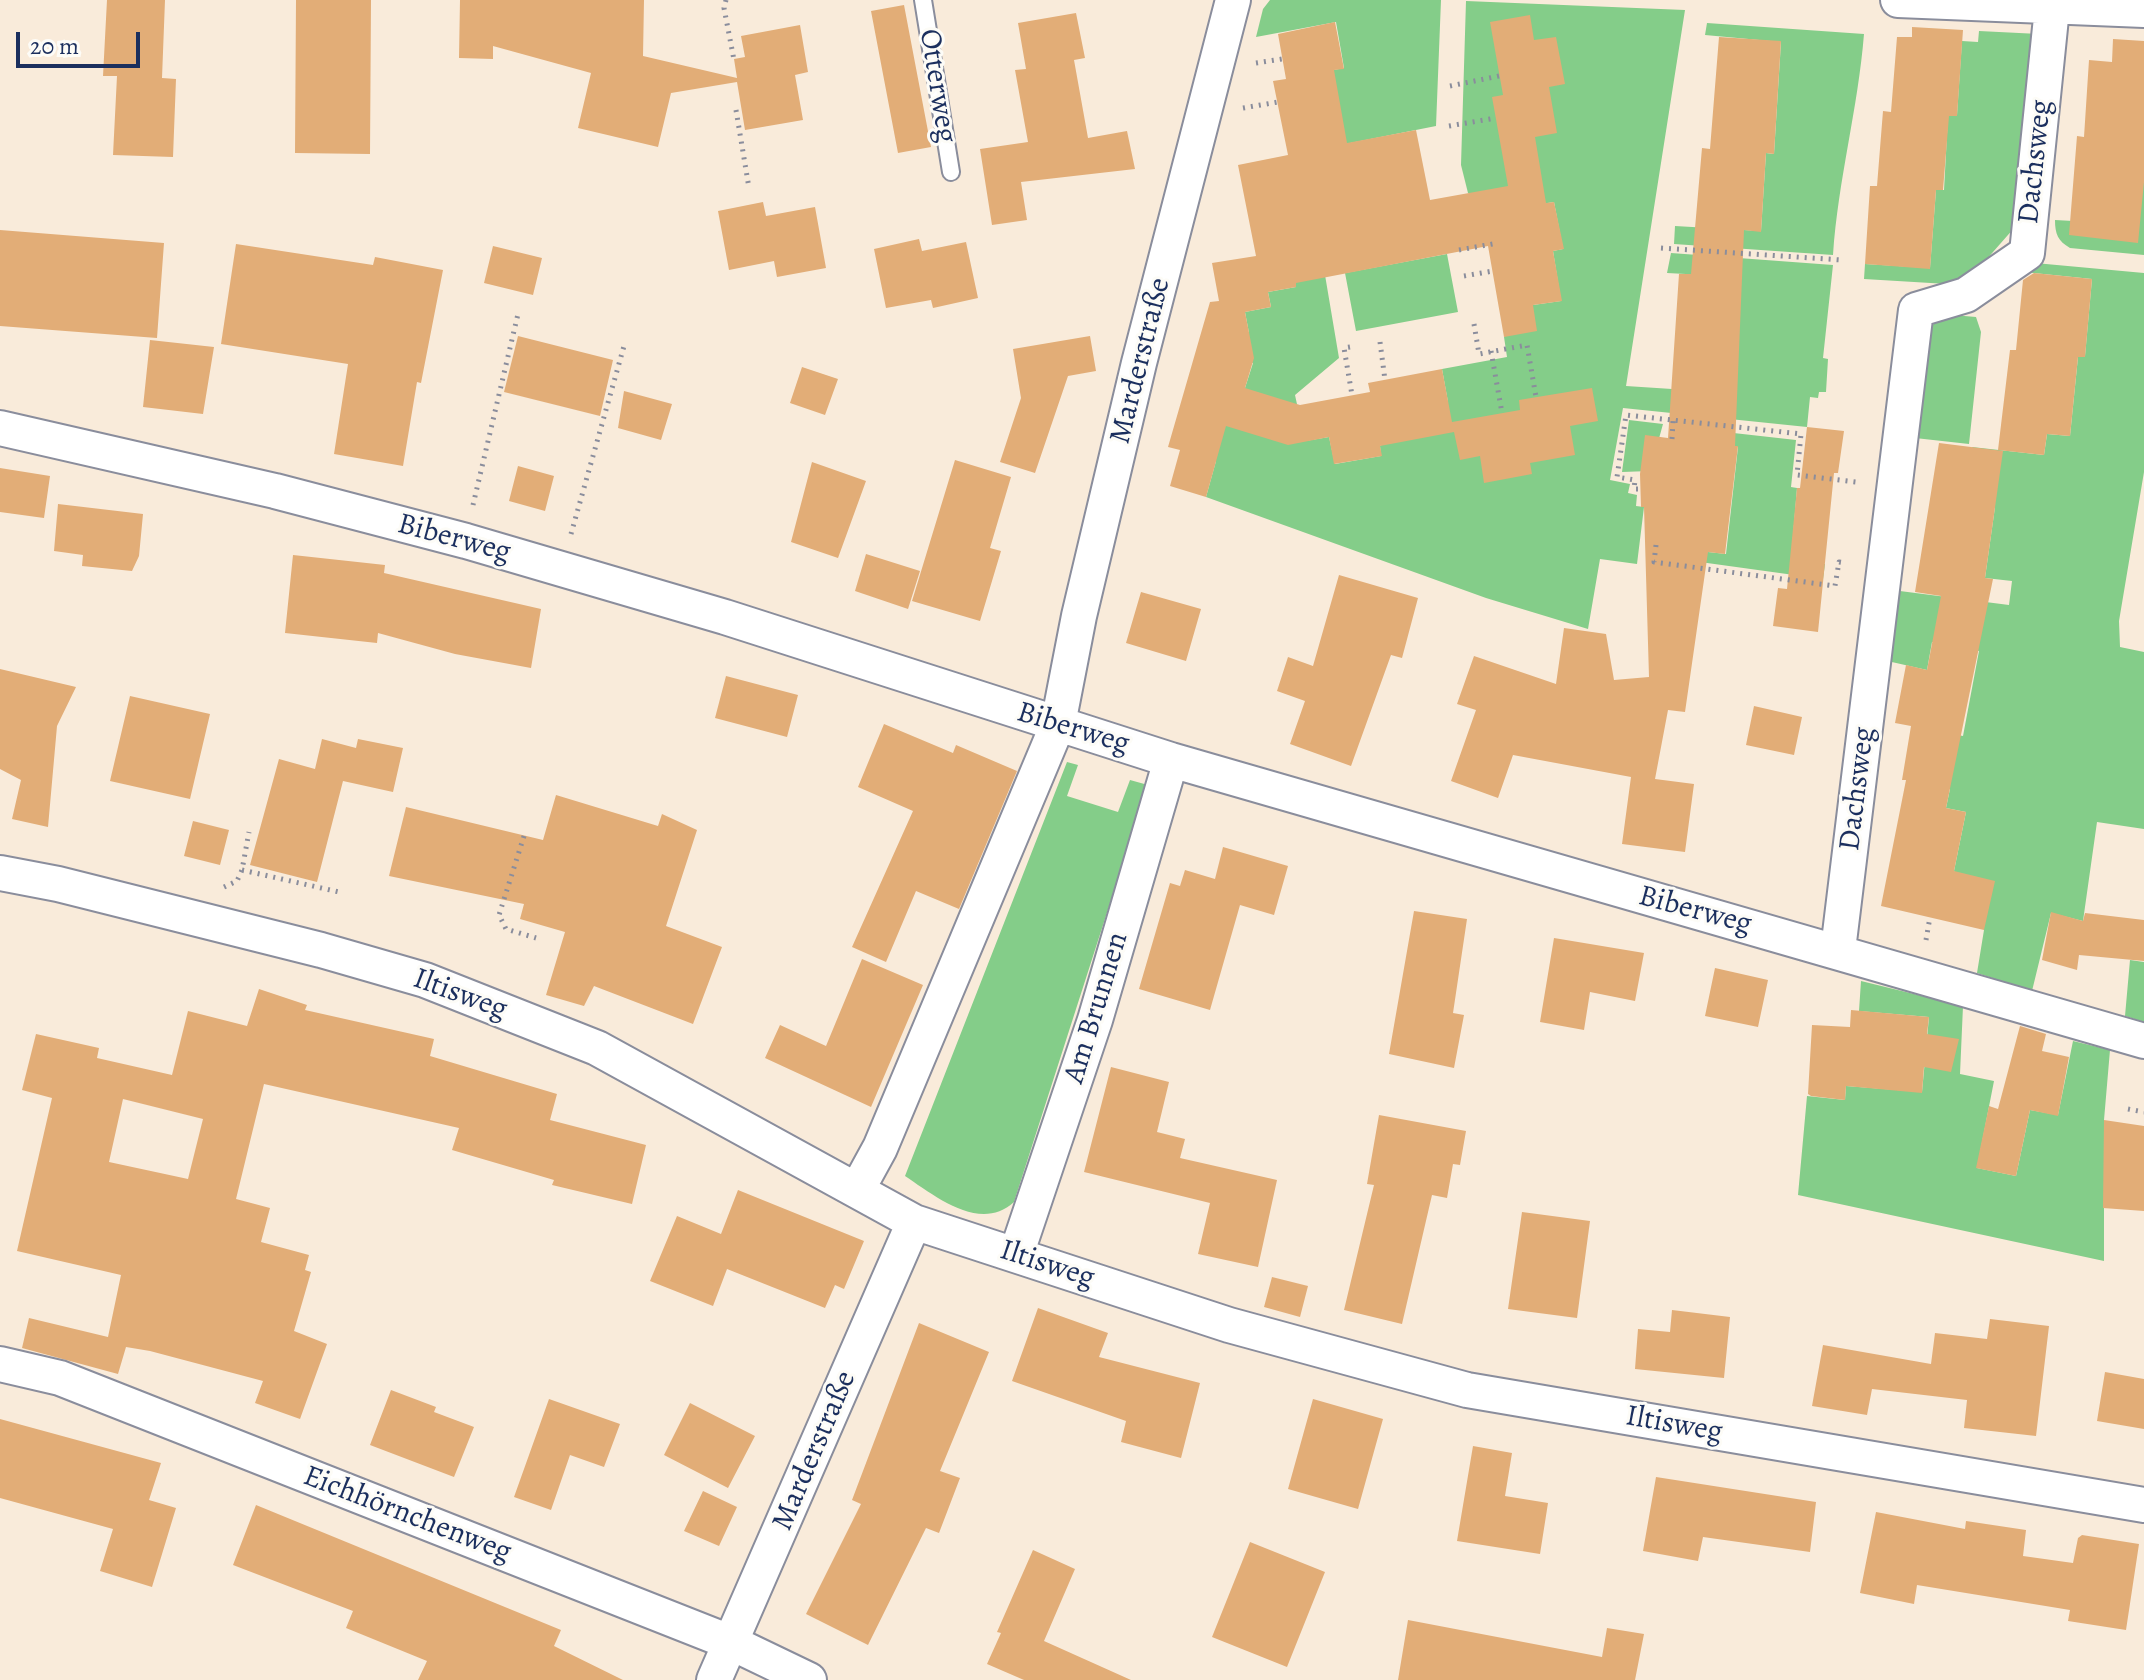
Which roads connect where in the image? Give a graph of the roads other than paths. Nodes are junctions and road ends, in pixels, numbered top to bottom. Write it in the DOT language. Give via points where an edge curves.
graph roads {
  1 [pos="923,0"];
  2 [pos="1233,0"];
  3 [pos="1898,0"];
  4 [pos="2052,8"];
  5 [pos="2144,10"];
  6 [pos="951,172"];
  7 [pos="0,428"];
  8 [pos="1058,724"];
  9 [pos="1171,760"];
  10 [pos="0,873"];
  11 [pos="1838,950"];
  12 [pos="2144,1041"];
  13 [pos="857,1190"];
  14 [pos="914,1222"];
  15 [pos="1016,1255"];
  16 [pos="0,1364"];
  17 [pos="2144,1505"];
  18 [pos="732,1643"];
  19 [pos="714,1680"];
  20 [pos="809,1680"];
  1 -- 6 [label="lane, Otterweg"];
  2 -- 8 [label="street, Marderstraße" via="1125,423"];
  3 -- 4 [label="street"];
  4 -- 5 [label="street"];
  4 -- 11 [label="street, Dachsweg" via="2027,253 1966,295 1916,310"];
  7 -- 8 [label="street, Biberweg" via="466,541"];
  8 -- 9 [label="street, Biberweg"];
  8 -- 13 [label="street" via="880,1148"];
  9 -- 11 [label="street, Biberweg"];
  9 -- 15 [label="street, Am Brunnen" via="1095,1020"];
  10 -- 13 [label="street, Iltisweg" via="425,980 597,1048"];
  11 -- 12 [label="street, Biberweg"];
  13 -- 14 [label="street, Iltisweg"];
  14 -- 15 [label="street, Iltisweg"];
  14 -- 18 [label="street, Marderstraße"];
  15 -- 17 [label="street, Iltisweg" via="1229,1325 1467,1390"];
  16 -- 18 [label="street, Eichhörnchenweg" via="60,1378"];
  18 -- 19 [label="street, Marderstraße"];
  18 -- 20 [label="street, Eichhörnchenweg"];
}
